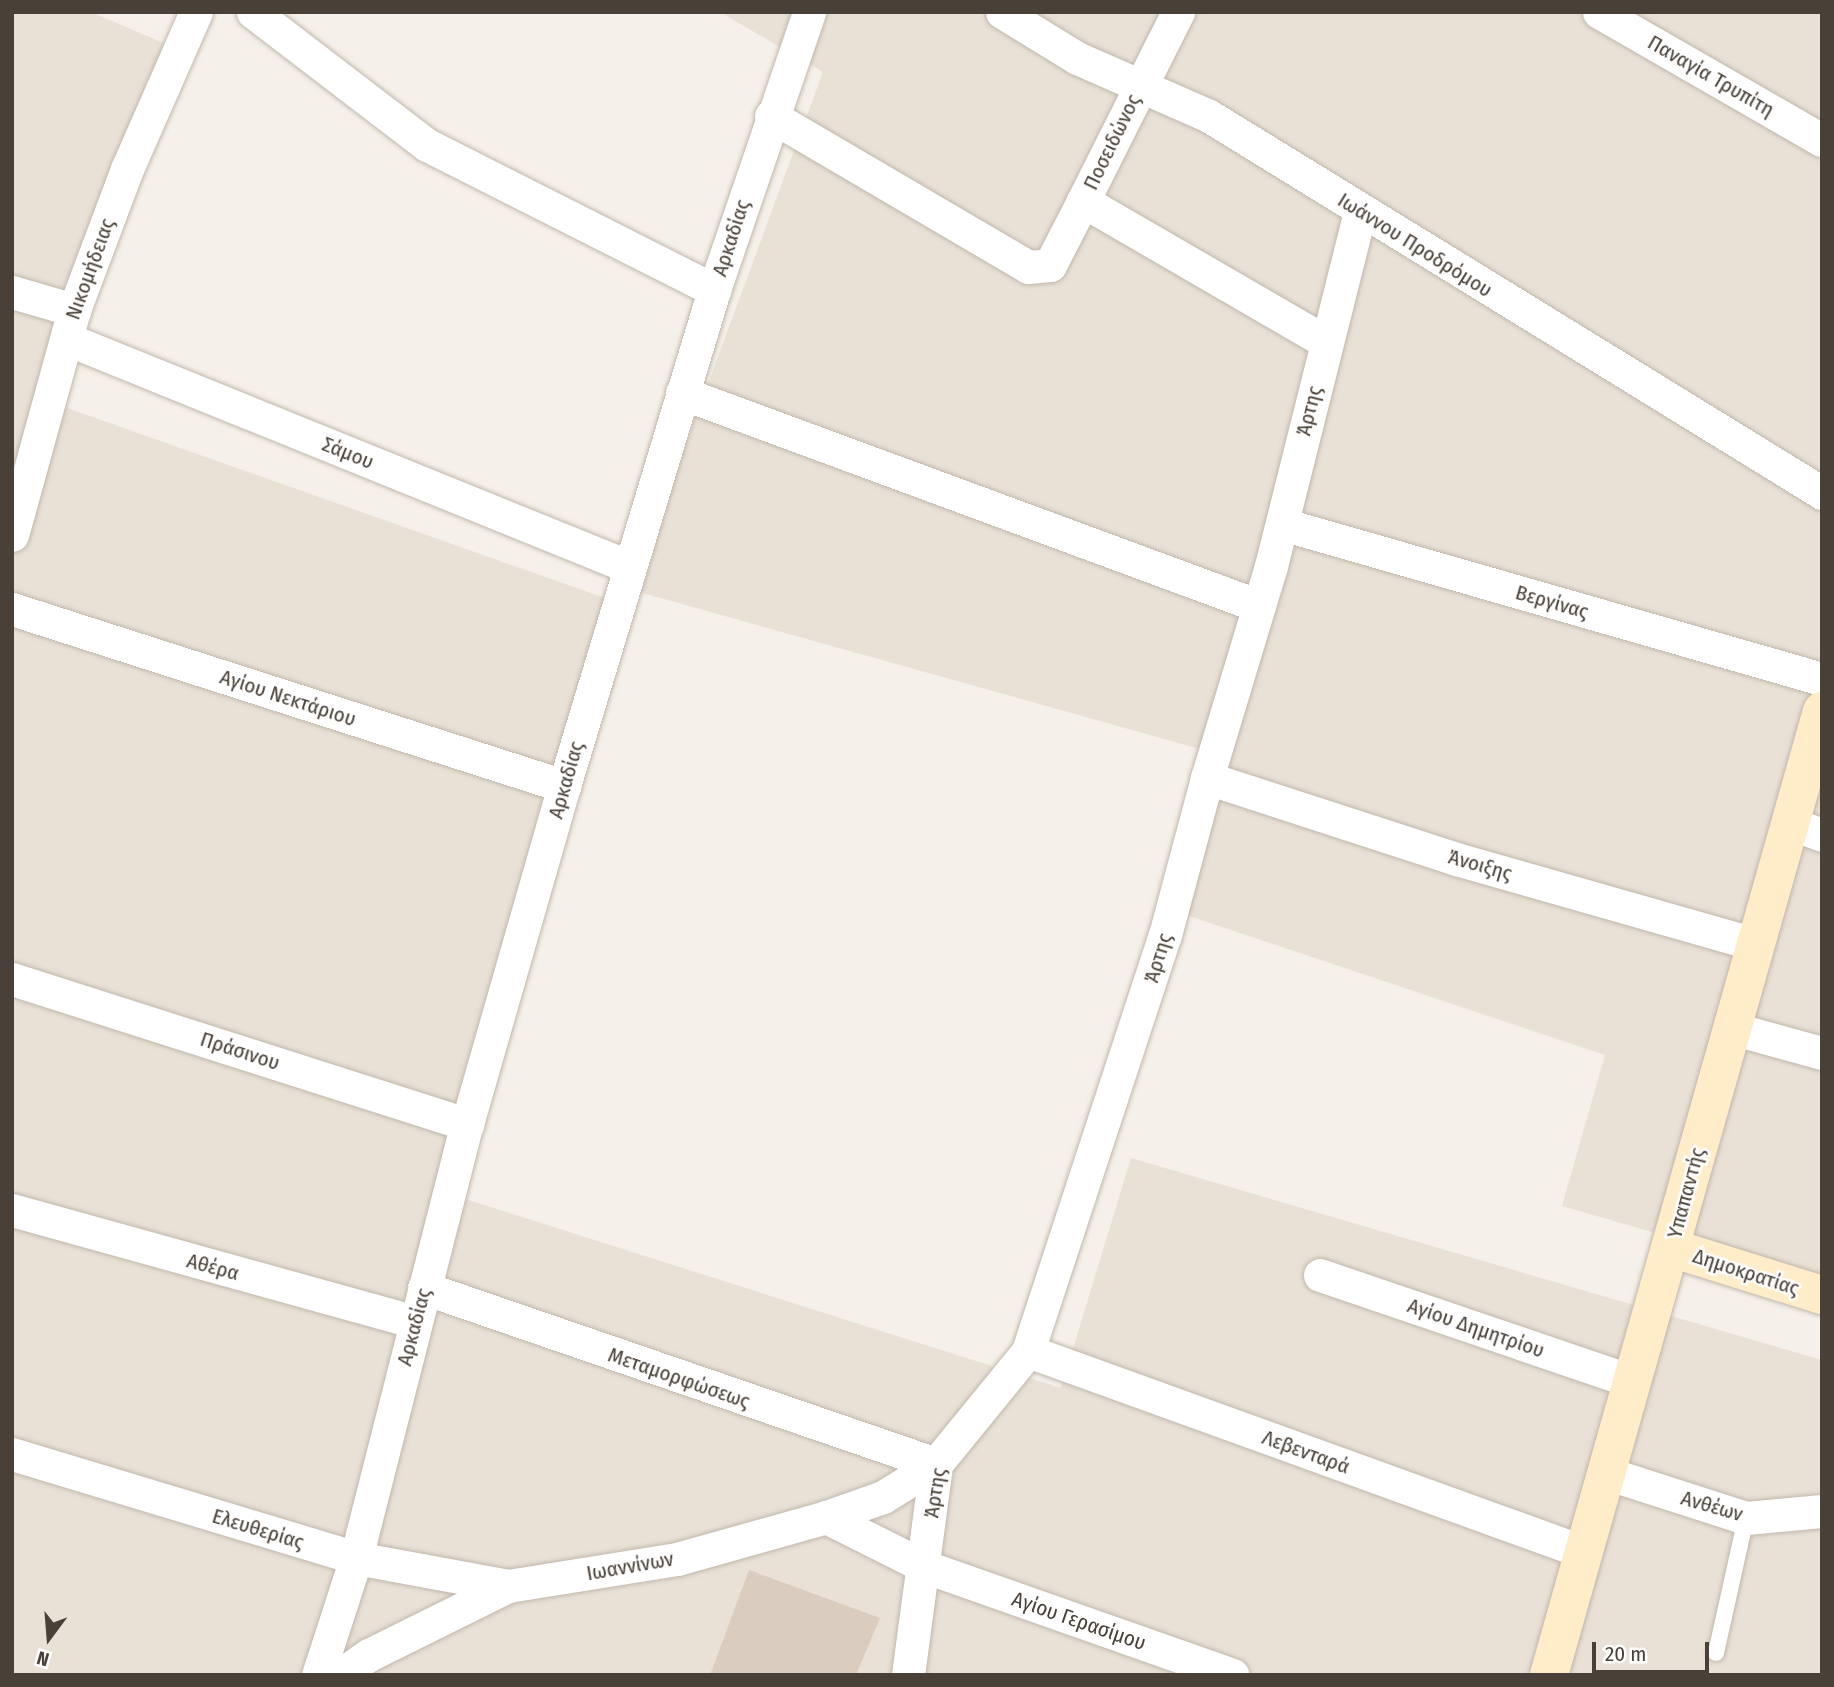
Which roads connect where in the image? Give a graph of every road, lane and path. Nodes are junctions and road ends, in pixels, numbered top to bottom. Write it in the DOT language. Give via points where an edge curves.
graph roads {
  1 [pos="196,12"];
  2 [pos="253,12"];
  3 [pos="809,12"];
  4 [pos="1002,12"];
  5 [pos="1178,12"];
  6 [pos="1599,12"];
  7 [pos="1140,82"];
  8 [pos="771,116"];
  9 [pos="1822,140"];
  10 [pos="1083,201"];
  11 [pos="1360,212"];
  12 [pos="714,289"];
  13 [pos="12,292"];
  14 [pos="70,324"];
  15 [pos="1326,342"];
  16 [pos="682,393"];
  17 [pos="1822,493"];
  18 [pos="15,516"];
  19 [pos="1282,524"];
  20 [pos="630,567"];
  21 [pos="1259,606"];
  22 [pos="12,609"];
  23 [pos="1822,679"];
  24 [pos="1822,710"];
  25 [pos="1207,778"];
  26 [pos="564,786"];
  27 [pos="1806,829"];
  28 [pos="1755,944"];
  29 [pos="12,979"];
  30 [pos="1731,1028"];
  31 [pos="1822,1053"];
  32 [pos="467,1124"];
  33 [pos="12,1210"];
  34 [pos="1671,1248"];
  35 [pos="1320,1275"];
  36 [pos="424,1288"];
  37 [pos="1822,1295"];
  38 [pos="415,1322"];
  39 [pos="1028,1351"];
  40 [pos="1632,1381"];
  41 [pos="12,1454"];
  42 [pos="936,1464"];
  43 [pos="1606,1474"];
  44 [pos="1822,1511"];
  45 [pos="826,1517"];
  46 [pos="1746,1518"];
  47 [pos="1584,1552"];
  48 [pos="356,1559"];
  49 [pos="926,1567"];
  50 [pos="508,1586"];
  51 [pos="1716,1653"];
  52 [pos="318,1675"];
  53 [pos="340,1675"];
  54 [pos="908,1675"];
  55 [pos="1233,1675"];
  56 [pos="1549,1675"];
  1 -- 14 [label="street, Νικομήδειας" via="127,169"];
  2 -- 12 [label="street" via="427,145"];
  3 -- 8 [label="street, Αρκαδίας"];
  4 -- 7 [label="street, Ιωάννου Προδρόμου" via="1077,58"];
  5 -- 7 [label="street, Ποσειδώνος"];
  6 -- 9 [label="street, Παναγία Τρυπίτη"];
  7 -- 10 [label="street, Ποσειδώνος"];
  7 -- 11 [label="street, Ιωάννου Προδρόμου" via="1209,116"];
  8 -- 10 [label="street, Ποσειδώνος" via="1036,270 1050,265"];
  8 -- 12 [label="street, Αρκαδίας"];
  10 -- 15 [label="street"];
  11 -- 15 [label="street, Άρτης"];
  11 -- 17 [label="street, Ιωάννου Προδρόμου"];
  12 -- 16 [label="street, Αρκαδίας"];
  13 -- 14 [label="street, Σάμου"];
  14 -- 18 [label="street, Νικομήδειας"];
  14 -- 20 [label="street, Σάμου"];
  15 -- 19 [label="street, Άρτης"];
  16 -- 20 [label="street, Αρκαδίας"];
  16 -- 21 [label="street"];
  19 -- 21 [label="street, Άρτης"];
  19 -- 23 [label="street, Βεργίνας"];
  20 -- 26 [label="street, Αρκαδίας"];
  21 -- 25 [label="street, Άρτης"];
  22 -- 26 [label="street, Αγίου Νεκτάριου"];
  24 -- 27 [label="street, Υπαπαντής"];
  25 -- 28 [label="street, Άνοιξης" via="1456,859"];
  25 -- 39 [label="street, Άρτης" via="1166,935"];
  26 -- 32 [label="street, Αρκαδίας"];
  27 -- 28 [label="street, Υπαπαντής"];
  28 -- 30 [label="street, Υπαπαντής"];
  29 -- 32 [label="street, Πράσινου"];
  30 -- 31 [label="street"];
  30 -- 34 [label="street, Υπαπαντής"];
  32 -- 36 [label="street, Αρκαδίας"];
  33 -- 38 [label="street, Αθέρα"];
  34 -- 37 [label="street, Δημοκρατίας"];
  34 -- 40 [label="street, Υπαπαντής"];
  35 -- 40 [label="street, Αγίου Δημητρίου"];
  36 -- 38 [label="street, Αρκαδίας"];
  36 -- 42 [label="street, Μεταμορφώσεως"];
  38 -- 48 [label="street, Αρκαδίας"];
  39 -- 42 [label="street, Άρτης"];
  39 -- 47 [label="street, Λεβενταρά"];
  40 -- 43 [label="street, Υπαπαντής"];
  41 -- 48 [label="street, Ελευθερίας"];
  42 -- 45 [label="street, Ιωαννίνων" via="883,1497"];
  42 -- 49 [label="street, Άρτης"];
  43 -- 46 [label="street, Ανθέων"];
  43 -- 47 [label="street, Υπαπαντής"];
  44 -- 46 [label="street, Ανθέων"];
  45 -- 49 [label="street"];
  45 -- 50 [label="street, Ιωαννίνων" via="677,1559"];
  46 -- 51 [label="lane"];
  47 -- 56 [label="street, Υπαπαντής"];
  48 -- 50 [label="street, Ελευθερίας"];
  48 -- 52 [label="street, Αρκαδίας"];
  49 -- 54 [label="street, Άρτης"];
  49 -- 55 [label="street, Αγίου Γερασίμου"];
  50 -- 53 [label="street, Ιωαννίνων"];
}
